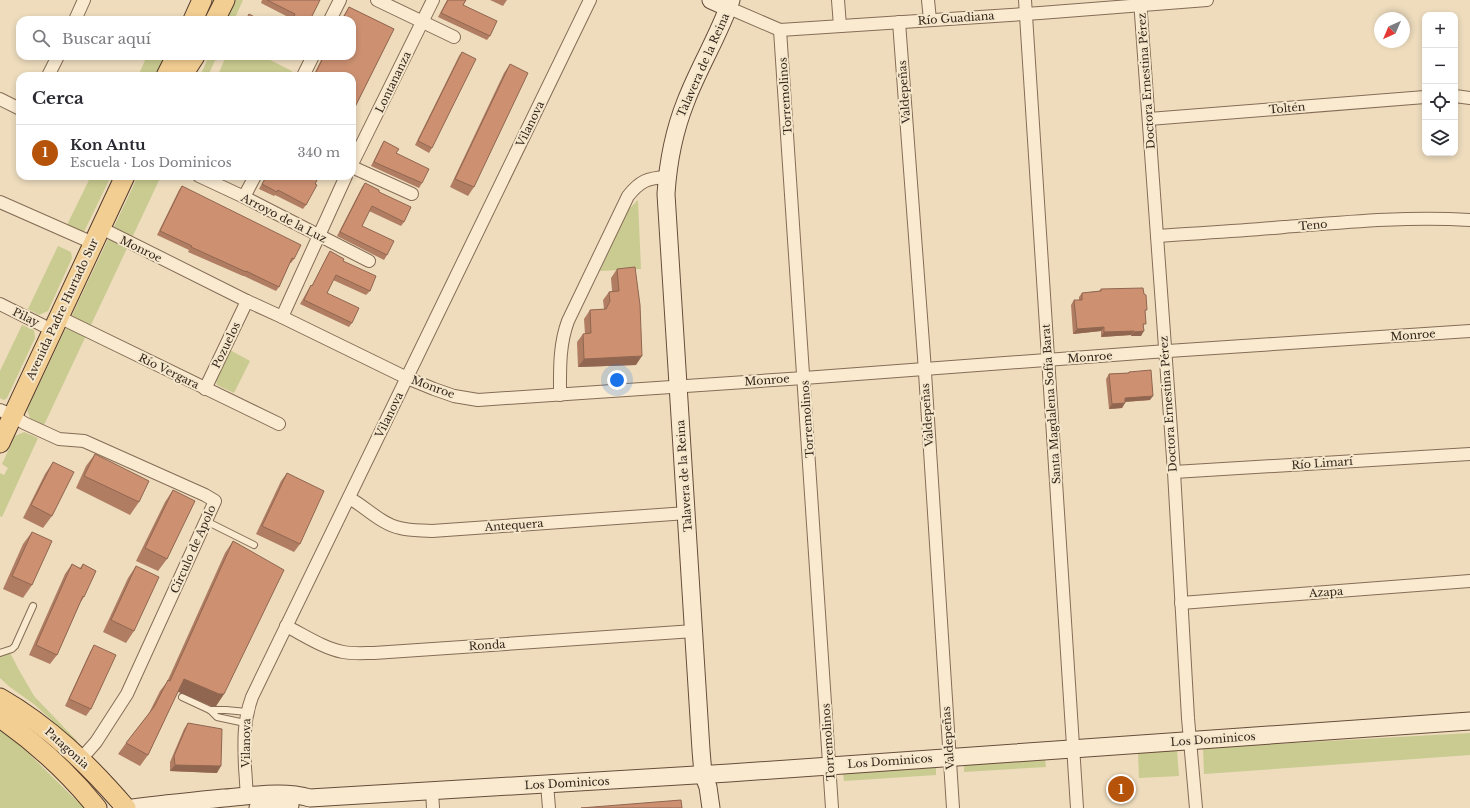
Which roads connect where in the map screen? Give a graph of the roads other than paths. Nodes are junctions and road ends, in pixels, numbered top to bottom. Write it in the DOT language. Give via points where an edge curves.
graph roads {
  1 [pos="84,0"];
  2 [pos="202,0"];
  3 [pos="226,0"];
  4 [pos="340,0"];
  5 [pos="377,0"];
  6 [pos="433,0"];
  7 [pos="590,0"];
  8 [pos="711,0"];
  9 [pos="838,0"];
  10 [pos="928,0"];
  11 [pos="1026,0"];
  12 [pos="1207,0"];
  13 [pos="1141,2"];
  14 [pos="730,4"];
  15 [pos="1026,14"];
  16 [pos="77,16"];
  17 [pos="195,16"];
  18 [pos="217,16"];
  19 [pos="332,16"];
  20 [pos="930,20"];
  21 [pos="422,22"];
  22 [pos="900,22"];
  23 [pos="840,26"];
  24 [pos="780,30"];
  25 [pos="454,37"];
  26 [pos="56,60"];
  27 [pos="174,60"];
  28 [pos="192,60"];
  29 [pos="311,60"];
  30 [pos="50,72"];
  31 [pos="168,72"];
  32 [pos="185,72"];
  33 [pos="305,72"];
  34 [pos="1458,96"];
  35 [pos="1422,97"];
  36 [pos="1470,98"];
  37 [pos="0,99"];
  38 [pos="16,107"];
  39 [pos="1149,119"];
  40 [pos="356,156"];
  41 [pos="356,169"];
  42 [pos="667,177"];
  43 [pos="123,180"];
  44 [pos="208,180"];
  45 [pos="252,180"];
  46 [pos="344,180"];
  47 [pos="412,194"];
  48 [pos="244,197"];
  49 [pos="0,202"];
  50 [pos="1470,220"];
  51 [pos="319,235"];
  52 [pos="97,236"];
  53 [pos="1157,236"];
  54 [pos="369,261"];
  55 [pos="247,301"];
  56 [pos="0,304"];
  57 [pos="282,317"];
  58 [pos="55,324"];
  59 [pos="1470,331"];
  60 [pos="1164,351"];
  61 [pos="1048,360"];
  62 [pos="924,369"];
  63 [pos="407,378"];
  64 [pos="804,378"];
  65 [pos="678,386"];
  66 [pos="205,389"];
  67 [pos="560,395"];
  68 [pos="6,412"];
  69 [pos="279,424"];
  70 [pos="0,443"];
  71 [pos="1470,454"];
  72 [pos="1174,472"];
  73 [pos="349,498"];
  74 [pos="687,513"];
  75 [pos="206,521"];
  76 [pos="254,545"];
  77 [pos="1470,581"];
  78 [pos="1181,603"];
  79 [pos="33,606"];
  80 [pos="286,626"];
  81 [pos="694,631"];
  82 [pos="0,654"];
  83 [pos="0,687"];
  84 [pos="182,697"];
  85 [pos="0,698"];
  86 [pos="21,710"];
  87 [pos="210,710"];
  88 [pos="0,718"];
  89 [pos="246,718"];
  90 [pos="1470,721"];
  91 [pos="1190,740"];
  92 [pos="1073,748"];
  93 [pos="950,757"];
  94 [pos="81,759"];
  95 [pos="830,766"];
  96 [pos="703,774"];
  97 [pos="547,784"];
  98 [pos="432,791"];
  99 [pos="253,802"];
  100 [pos="310,803"];
  101 [pos="97,808"];
  102 [pos="126,808"];
  103 [pos="133,808"];
  104 [pos="433,808"];
  105 [pos="549,808"];
  106 [pos="701,808"];
  107 [pos="711,808"];
  108 [pos="832,808"];
  109 [pos="953,808"];
  110 [pos="1077,808"];
  111 [pos="1196,808"];
  1 -- 16 [label="street"];
  2 -- 17 [label="main road"];
  3 -- 18 [label="main road"];
  4 -- 19 [label="street"];
  5 -- 21 [label="street"];
  6 -- 21 [label="street, Lontananza"];
  7 -- 63 [label="street, Vilanova"];
  8 -- 14 [label="street, Río Guadiana"];
  9 -- 23 [label="street"];
  10 -- 20 [label="street"];
  11 -- 15 [label="street, Santa Magdalena Sofía Barat"];
  12 -- 13 [label="street, Río Guadiana"];
  13 -- 15 [label="street, Río Guadiana"];
  13 -- 39 [label="street, Doctora Ernestina Pérez"];
  14 -- 24 [label="street, Río Guadiana"];
  14 -- 42 [label="street, Talavera de la Reina" via="686,100 673,144"];
  15 -- 20 [label="street, Río Guadiana"];
  15 -- 61 [label="street, Santa Magdalena Sofía Barat"];
  20 -- 22 [label="street, Río Guadiana"];
  21 -- 25 [label="street"];
  21 -- 40 [label="street, Lontananza"];
  22 -- 23 [label="street, Río Guadiana"];
  22 -- 62 [label="street, Valdepeñas"];
  23 -- 24 [label="street, Río Guadiana"];
  24 -- 64 [label="street, Torremolinos"];
  26 -- 30 [label="street"];
  27 -- 31 [label="main road"];
  28 -- 32 [label="main road"];
  29 -- 33 [label="street"];
  34 -- 36 [label="street"];
  35 -- 39 [label="street, Toltén"];
  37 -- 38 [label="street"];
  39 -- 53 [label="street, Doctora Ernestina Pérez"];
  41 -- 47 [label="street"];
  42 -- 65 [label="street, Talavera de la Reina" via="666,210"];
  42 -- 67 [label="street" via="644,180 628,196 563,334 560,353"];
  43 -- 52 [label="main road, Avenida Padre Hurtado Sur"];
  44 -- 48 [label="street, Arroyo de la Luz"];
  45 -- 48 [label="street"];
  46 -- 51 [label="street"];
  48 -- 51 [label="street, Arroyo de la Luz"];
  49 -- 52 [label="street, Monroe"];
  50 -- 53 [label="street, Teno" via="1432,218"];
  51 -- 54 [label="street, Arroyo de la Luz"];
  51 -- 57 [label="street"];
  52 -- 55 [label="street, Monroe"];
  52 -- 58 [label="main road, Avenida Padre Hurtado Sur"];
  53 -- 60 [label="street, Doctora Ernestina Pérez"];
  55 -- 57 [label="street, Monroe"];
  55 -- 66 [label="street, Pozuelos"];
  56 -- 58 [label="street, Pilay"];
  57 -- 63 [label="street, Monroe"];
  58 -- 66 [label="street, Río Vergara"];
  58 -- 68 [label="main road, Avenida Padre Hurtado Sur"];
  59 -- 60 [label="street, Monroe"];
  60 -- 61 [label="street, Monroe"];
  60 -- 72 [label="street, Doctora Ernestina Pérez"];
  61 -- 62 [label="street, Monroe"];
  61 -- 92 [label="street, Santa Magdalena Sofía Barat"];
  62 -- 64 [label="street, Monroe"];
  62 -- 93 [label="street, Valdepeñas"];
  63 -- 67 [label="street, Monroe" via="434,390 478,400"];
  63 -- 73 [label="street, Vilanova"];
  64 -- 65 [label="street, Monroe"];
  64 -- 95 [label="street, Torremolinos"];
  65 -- 67 [label="street, Monroe"];
  65 -- 74 [label="street, Talavera de la Reina"];
  66 -- 69 [label="street, Río Vergara"];
  68 -- 70 [label="main road, Avenida Padre Hurtado Sur"];
  68 -- 75 [label="street, Círculo de Apolo" via="59,440 84,441 205,495 215,501"];
  71 -- 72 [label="street, Río Limarí"];
  72 -- 78 [label="street, Doctora Ernestina Pérez"];
  73 -- 74 [label="street, Antequera" via="399,528 432,531"];
  73 -- 80 [label="street, Vilanova"];
  74 -- 81 [label="street, Talavera de la Reina"];
  75 -- 76 [label="lane"];
  75 -- 94 [label="street, Círculo de Apolo" via="127,694 96,742"];
  77 -- 78 [label="street, Azapa"];
  78 -- 91 [label="street, Doctora Ernestina Pérez"];
  79 -- 82 [label="lane" via="15,646"];
  80 -- 81 [label="street, Ronda" via="327,646 343,652 357,653"];
  80 -- 89 [label="street, Vilanova" via="252,697"];
  81 -- 96 [label="street, Talavera de la Reina"];
  83 -- 86 [label="main road"];
  84 -- 87 [label="lane"];
  85 -- 86 [label="main road, Patagonia"];
  86 -- 94 [label="main road, Patagonia"];
  87 -- 89 [label="lane" via="226,710"];
  87 -- 89 [label="lane" via="218,717"];
  88 -- 101 [label="main road, Patagonia" via="53,761"];
  89 -- 99 [label="street, Vilanova" via="244,749"];
  90 -- 91 [label="street, Los Dominicos"];
  91 -- 92 [label="street, Los Dominicos"];
  91 -- 111 [label="street, Doctora Ernestina Pérez"];
  92 -- 93 [label="street, Los Dominicos"];
  92 -- 110 [label="street, Santa Magdalena Sofía Barat"];
  93 -- 95 [label="street, Los Dominicos"];
  93 -- 109 [label="street, Valdepeñas"];
  94 -- 102 [label="main road, Patagonia"];
  95 -- 96 [label="street, Los Dominicos"];
  95 -- 108 [label="street, Torremolinos"];
  96 -- 97 [label="street, Los Dominicos"];
  96 -- 106 [label="street, Talavera de la Reina" via="699,788"];
  96 -- 107 [label="street, Talavera de la Reina"];
  97 -- 98 [label="street, Los Dominicos"];
  97 -- 105 [label="street"];
  98 -- 100 [label="street, Los Dominicos"];
  98 -- 104 [label="street"];
  99 -- 100 [label="street, Los Dominicos" via="291,805"];
  99 -- 103 [label="street, Los Dominicos"];
}
